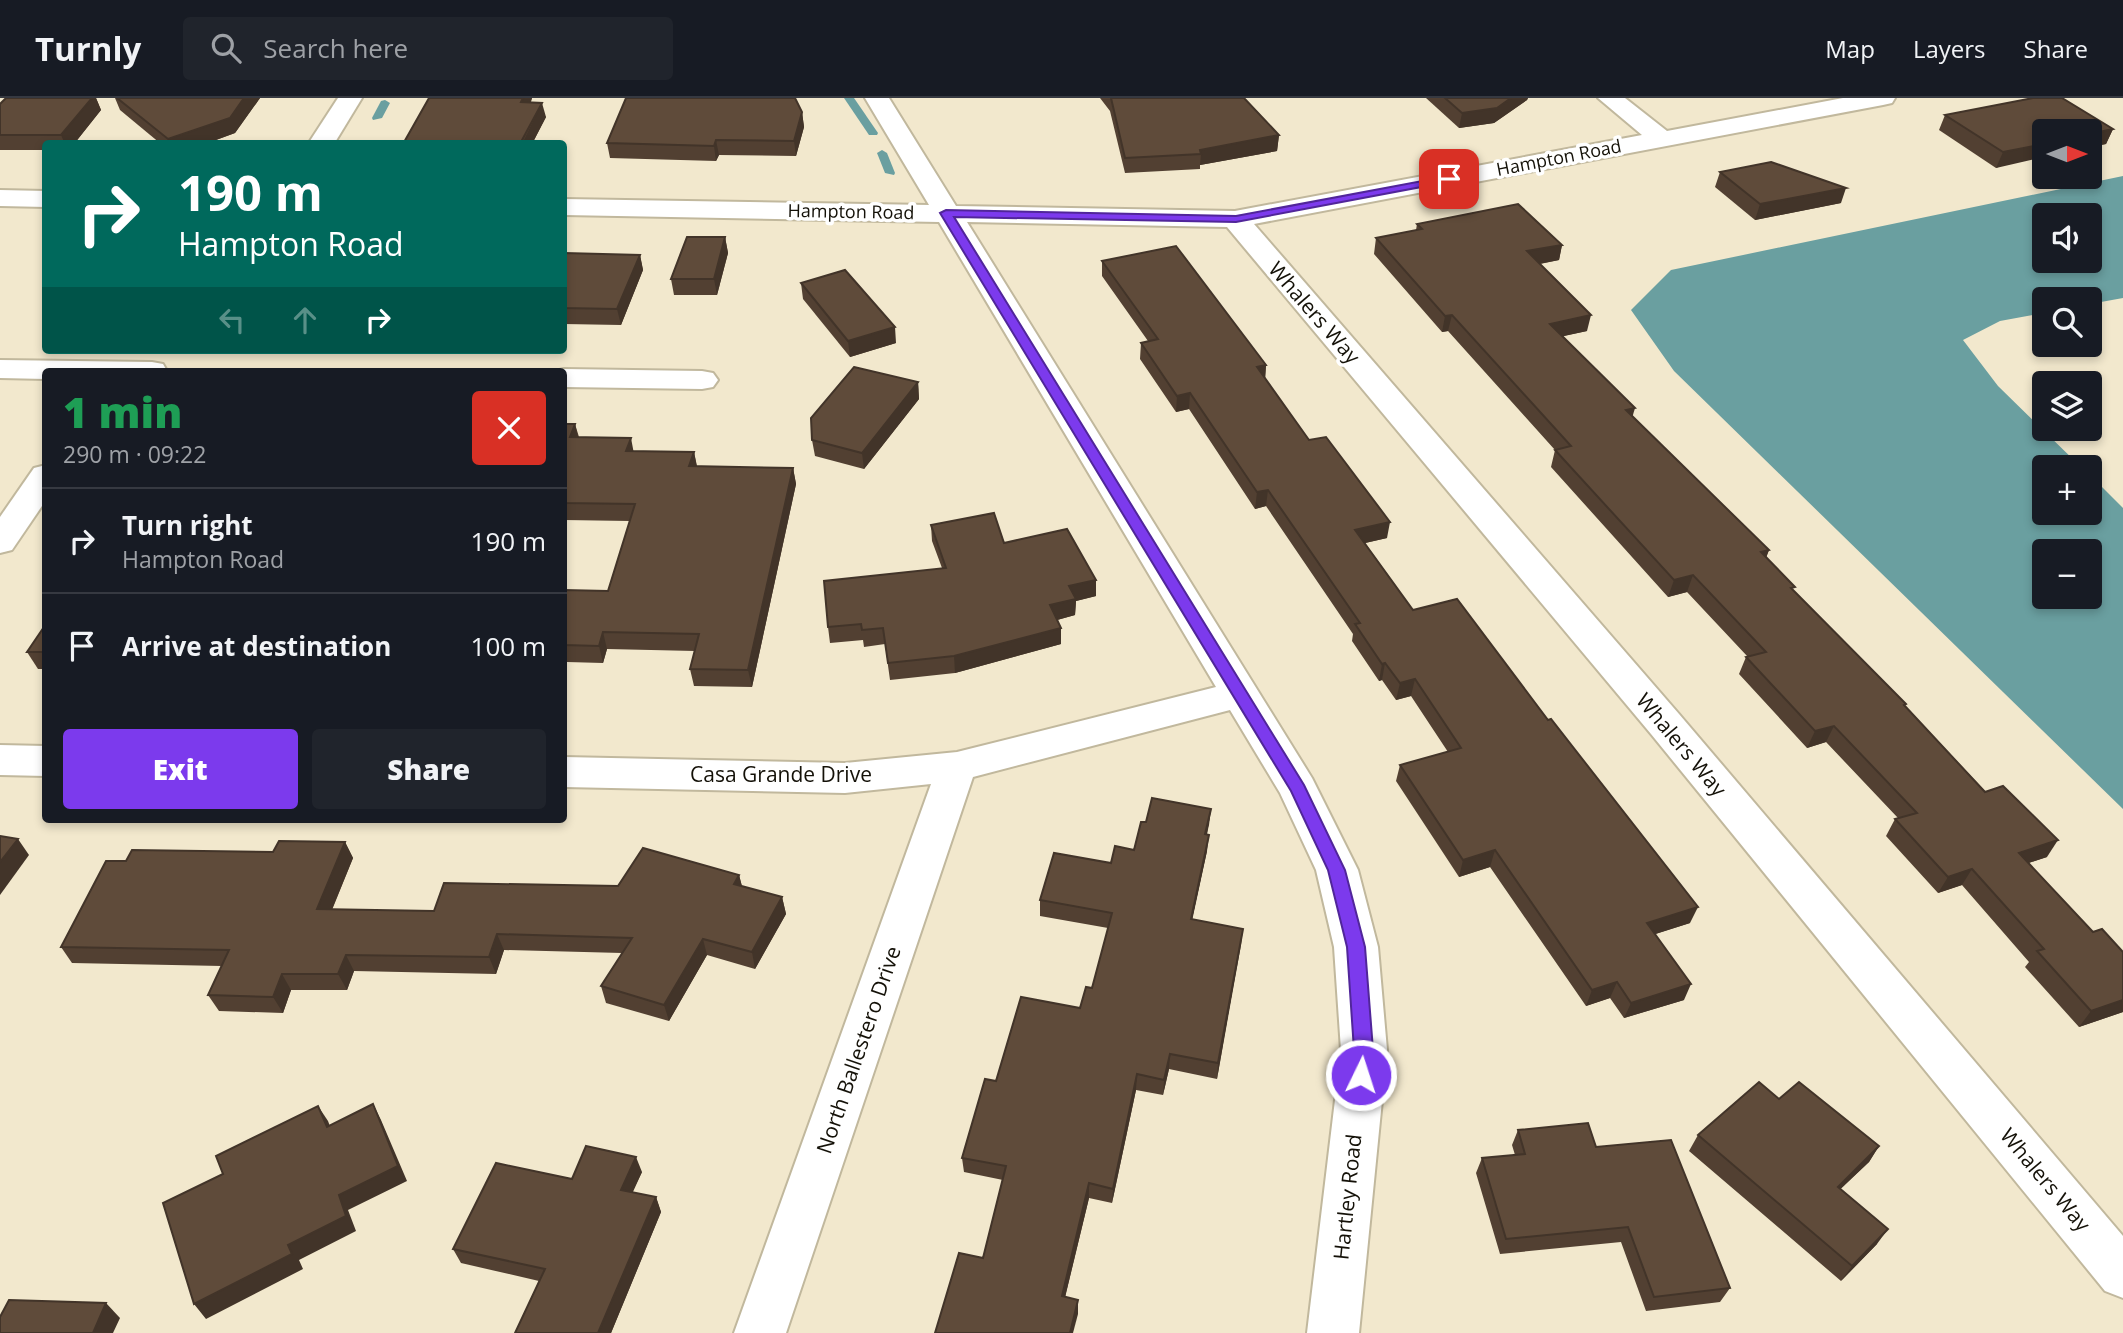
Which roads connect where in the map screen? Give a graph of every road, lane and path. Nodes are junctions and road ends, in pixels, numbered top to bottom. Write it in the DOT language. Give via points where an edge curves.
graph roads {
  1 [pos="350,98"];
  2 [pos="877,98"];
  3 [pos="1610,98"];
  4 [pos="1883,98"];
  5 [pos="1662,139"];
  6 [pos="324,140"];
  7 [pos="0,198"];
  8 [pos="42,199"];
  9 [pos="567,207"];
  10 [pos="946,213"];
  11 [pos="1236,219"];
  12 [pos="0,369"];
  13 [pos="42,370"];
  14 [pos="567,378"];
  15 [pos="702,380"];
  16 [pos="42,481"];
  17 [pos="0,542"];
  18 [pos="1241,694"];
  19 [pos="0,760"];
  20 [pos="42,761"];
  21 [pos="957,767"];
  22 [pos="567,772"];
  23 [pos="2123,1274"];
  24 [pos="760,1333"];
  25 [pos="1334,1333"];
  1 -- 6 [label="street"];
  2 -- 10 [label="street, Hartley Road"];
  3 -- 5 [label="street"];
  4 -- 5 [label="street, Hampton Road"];
  5 -- 11 [label="street, Hampton Road"];
  7 -- 8 [label="street"];
  9 -- 10 [label="street, Hampton Road"];
  10 -- 11 [label="street, Hampton Road"];
  10 -- 18 [label="street, Hartley Road"];
  11 -- 23 [label="street, Whalers Way" via="1674,734"];
  12 -- 13 [label="street"];
  14 -- 15 [label="street"];
  16 -- 17 [label="street"];
  18 -- 21 [label="street, Casa Grande Drive"];
  18 -- 25 [label="street, Hartley Road" via="1298,789 1336,870 1356,947 1364,1050"];
  19 -- 20 [label="street"];
  21 -- 22 [label="street, Casa Grande Drive" via="845,778"];
  21 -- 24 [label="street, North Ballestero Drive"];
}
